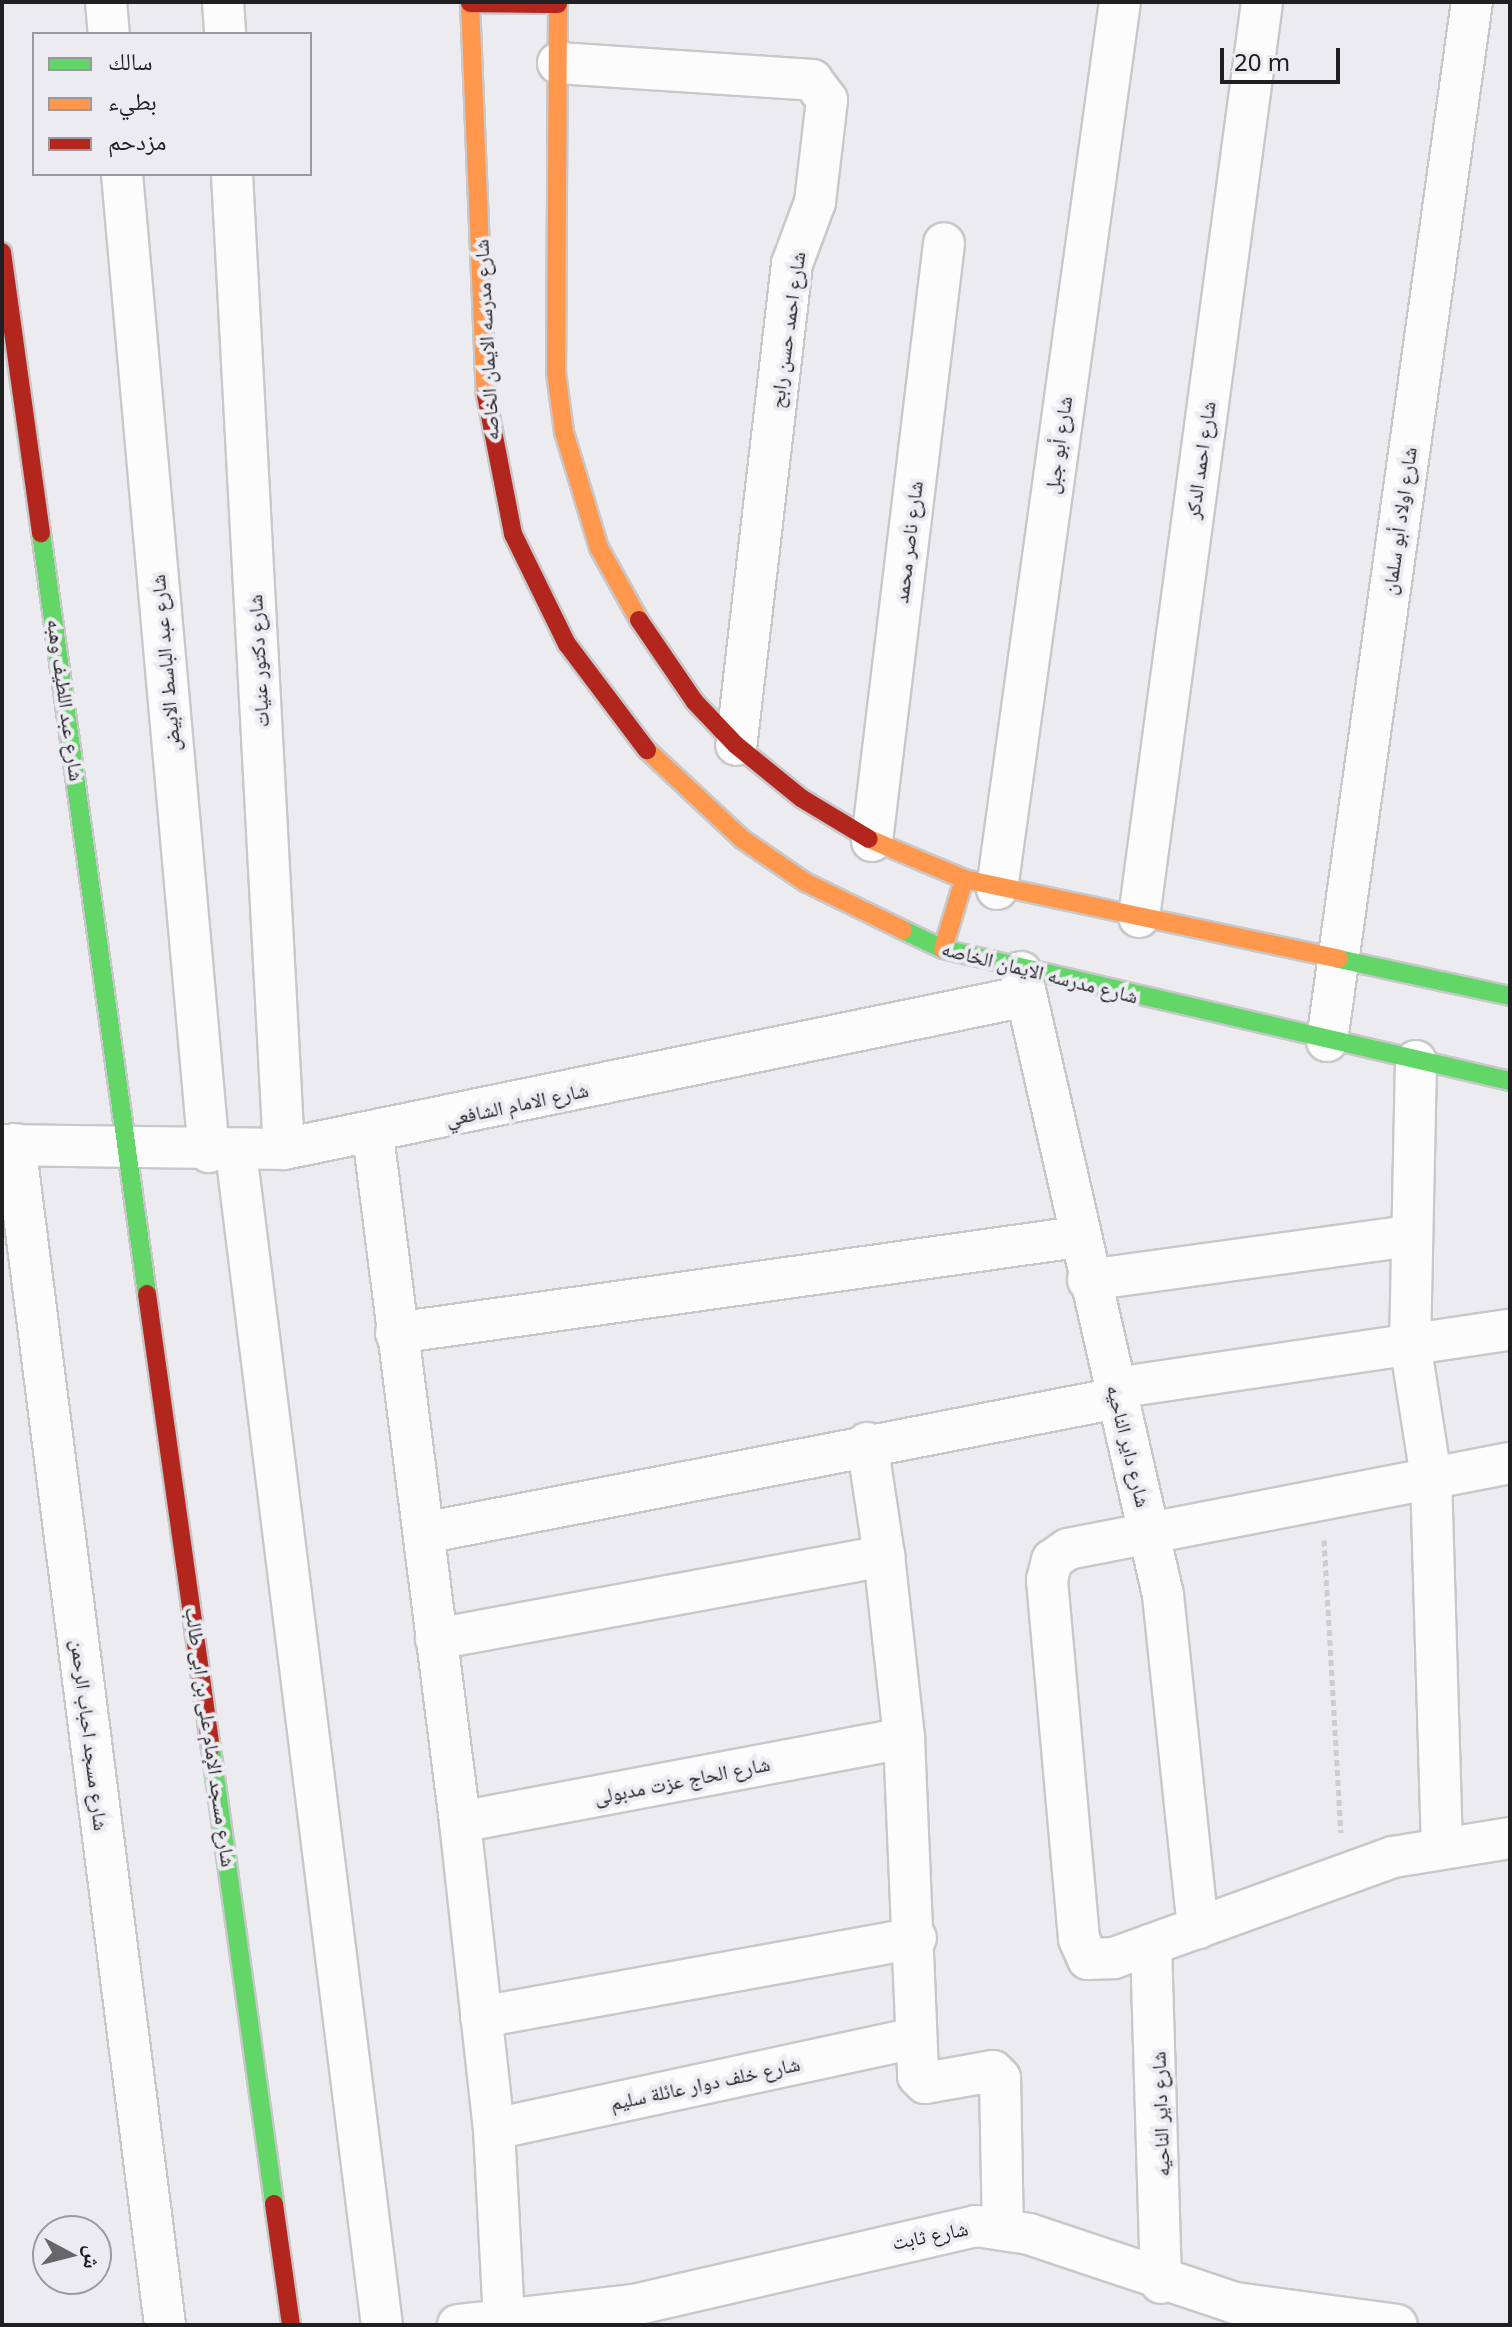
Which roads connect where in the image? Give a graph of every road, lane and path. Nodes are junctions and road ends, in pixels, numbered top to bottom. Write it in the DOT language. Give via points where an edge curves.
graph roads {
  1 [pos="106,2"];
  2 [pos="223,2"];
  3 [pos="1120,2"];
  4 [pos="1262,2"];
  5 [pos="1472,2"];
  6 [pos="470,3"];
  7 [pos="558,3"];
  8 [pos="109,32"];
  9 [pos="225,32"];
  10 [pos="558,63"];
  11 [pos="122,176"];
  12 [pos="232,176"];
  13 [pos="944,243"];
  14 [pos="2,252"];
  15 [pos="736,745"];
  16 [pos="872,841"];
  17 [pos="980,884"];
  18 [pos="1139,917"];
  19 [pos="943,949"];
  20 [pos="1338,960"];
  21 [pos="1023,984"];
  22 [pos="1510,996"];
  23 [pos="1327,1041"];
  24 [pos="1416,1061"];
  25 [pos="1510,1081"];
  26 [pos="373,1135"];
  27 [pos="6,1142"];
  28 [pos="131,1149"];
  29 [pos="284,1149"];
  30 [pos="223,1152"];
  31 [pos="1409,1236"];
  32 [pos="1077,1237"];
  33 [pos="1088,1280"];
  34 [pos="1510,1330"];
  35 [pos="396,1333"];
  36 [pos="1410,1343"];
  37 [pos="1116,1393"];
  38 [pos="867,1443"];
  39 [pos="1510,1463"];
  40 [pos="1431,1477"];
  41 [pos="1322,1503"];
  42 [pos="1151,1532"];
  43 [pos="424,1533"];
  44 [pos="884,1556"];
  45 [pos="436,1639"];
  46 [pos="904,1738"];
  47 [pos="460,1822"];
  48 [pos="1510,1838"];
  49 [pos="1442,1845"];
  50 [pos="1343,1874"];
  51 [pos="1198,1928"];
  52 [pos="916,1938"];
  53 [pos="1151,1945"];
  54 [pos="481,2017"];
  55 [pos="916,2038"];
  56 [pos="494,2129"];
  57 [pos="1003,2228"];
  58 [pos="1161,2283"];
  59 [pos="1230,2314"];
  60 [pos="524,2322"];
  61 [pos="1373,2324"];
  62 [pos="165,2325"];
  63 [pos="291,2325"];
  64 [pos="382,2325"];
  65 [pos="458,2325"];
  1 -- 8 [label="street"];
  2 -- 9 [label="street"];
  3 -- 17 [label="street, شارع أبو جبل"];
  4 -- 18 [label="street, شارع احمد الدكر"];
  5 -- 20 [label="street, شارع اولاد أبو سلمان"];
  6 -- 7 [label="street"];
  6 -- 19 [label="street, شارع مدرسه الايمان الخاصه" via="487,427 513,534 540,595 613,710 693,796 805,882"];
  7 -- 10 [label="street"];
  10 -- 15 [label="street" via="556,372 579,491 626,602 695,702"];
  10 -- 15 [label="street, شارع احمد حسن رابح" via="812,80 827,100 815,202 792,264"];
  11 -- 30 [label="street, شارع عبد الباسط الابيض"];
  12 -- 29 [label="street, شارع دكتور عنيات"];
  13 -- 16 [label="street, شارع ناصر محمد"];
  14 -- 28 [label="street, شارع عبد اللطيف وهبه"];
  15 -- 16 [label="street" via="801,798"];
  16 -- 17 [label="street"];
  17 -- 18 [label="street"];
  17 -- 19 [label="street"];
  18 -- 20 [label="street"];
  19 -- 21 [label="street, شارع مدرسه الايمان الخاصه"];
  20 -- 22 [label="street"];
  20 -- 23 [label="street, شارع اولاد أبو سلمان"];
  21 -- 23 [label="street, شارع مدرسه الايمان الخاصه"];
  21 -- 26 [label="street, شارع الامام الشافعي"];
  21 -- 32 [label="street, شارع داير الناحيه"];
  23 -- 24 [label="street, شارع مدرسه الايمان الخاصه"];
  24 -- 25 [label="street, شارع مدرسه الايمان الخاصه"];
  24 -- 31 [label="street"];
  26 -- 29 [label="street, شارع الامام الشافعي"];
  26 -- 35 [label="street"];
  27 -- 28 [label="street, شارع الامام الشافعي"];
  27 -- 62 [label="street, شارع مسجد احباب الرحمن"];
  28 -- 30 [label="street, شارع الامام الشافعي"];
  28 -- 63 [label="street, شارع مسجد الإمام على بن ابى طالب"];
  29 -- 30 [label="street, شارع الامام الشافعي"];
  30 -- 64 [label="street, شارع عبد الباسط الابيض"];
  31 -- 33 [label="street"];
  31 -- 36 [label="street"];
  32 -- 33 [label="street, شارع داير الناحيه"];
  32 -- 35 [label="street"];
  33 -- 37 [label="street, شارع داير الناحيه"];
  34 -- 36 [label="street"];
  35 -- 43 [label="street"];
  36 -- 37 [label="street"];
  36 -- 40 [label="street"];
  37 -- 38 [label="street"];
  37 -- 42 [label="street, شارع داير الناحيه"];
  38 -- 43 [label="street"];
  38 -- 44 [label="street"];
  39 -- 40 [label="street"];
  40 -- 41 [label="street"];
  40 -- 49 [label="street"];
  41 -- 42 [label="street"];
  41 -- 50 [label="path"];
  42 -- 51 [label="street, شارع داير الناحيه" via="1177,1687"];
  42 -- 53 [label="street" via="1068,1549 1052,1560 1047,1580 1080,1947 1088,1959 1103,1961"];
  43 -- 45 [label="street"];
  44 -- 45 [label="street"];
  44 -- 46 [label="street"];
  45 -- 47 [label="street"];
  46 -- 47 [label="street, شارع الحاج عزت مدبولى"];
  46 -- 52 [label="street"];
  47 -- 54 [label="street"];
  48 -- 49 [label="street"];
  49 -- 50 [label="street"];
  50 -- 51 [label="street"];
  51 -- 53 [label="street"];
  52 -- 54 [label="street"];
  52 -- 55 [label="street"];
  53 -- 58 [label="street, شارع داير الناحيه"];
  54 -- 56 [label="street"];
  55 -- 56 [label="street, شارع خلف دوار عائلة سليم"];
  55 -- 57 [label="street" via="923,2082 993,2071 1000,2078"];
  56 -- 60 [label="street"];
  57 -- 58 [label="street, شارع ثابت"];
  57 -- 60 [label="street, شارع ثابت" via="949,2228 672,2297"];
  58 -- 59 [label="street, شارع ثابت"];
  59 -- 61 [label="street, شارع ثابت"];
  60 -- 65 [label="street, شارع ثابت"];
}
